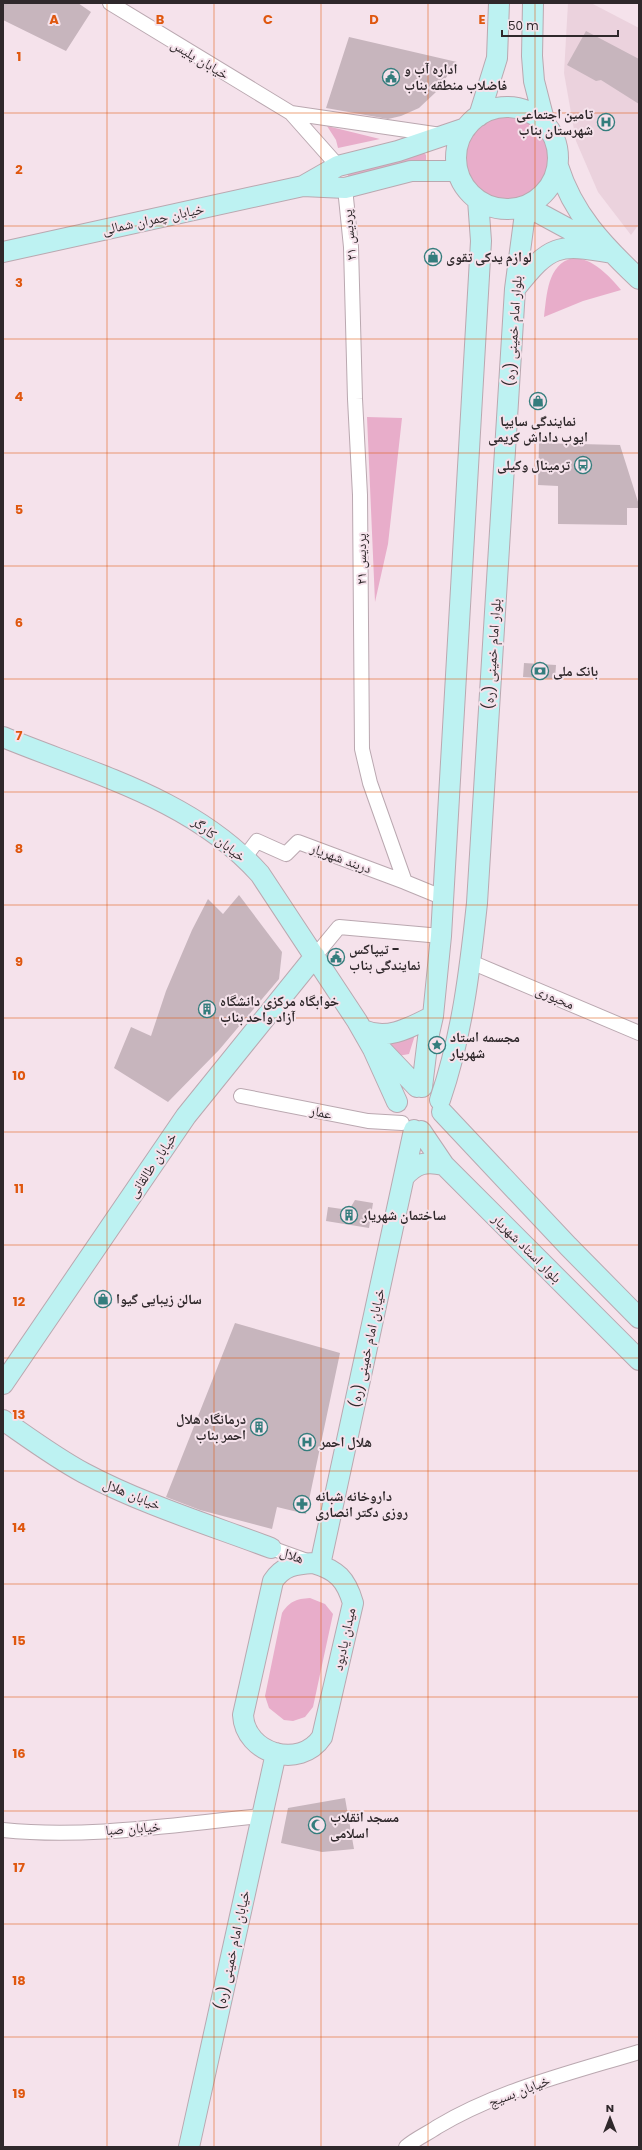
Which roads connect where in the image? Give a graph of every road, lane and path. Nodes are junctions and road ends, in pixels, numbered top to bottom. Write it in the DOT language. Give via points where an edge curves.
graph roads {
  1 [pos="110,3"];
  2 [pos="499,3"];
  3 [pos="533,3"];
  4 [pos="291,113"];
  5 [pos="472,122"];
  6 [pos="545,124"];
  7 [pos="442,135"];
  8 [pos="338,166"];
  9 [pos="558,166"];
  10 [pos="458,171"];
  11 [pos="303,186"];
  12 [pos="346,188"];
  13 [pos="478,200"];
  14 [pos="526,206"];
  15 [pos="3,252"];
  16 [pos="612,253"];
  17 [pos="639,278"];
  18 [pos="515,289"];
  19 [pos="3,737"];
  20 [pos="245,857"];
  21 [pos="405,882"];
  22 [pos="444,898"];
  23 [pos="441,936"];
  24 [pos="315,956"];
  25 [pos="471,962"];
  26 [pos="433,1016"];
  27 [pos="362,1030"];
  28 [pos="639,1033"];
  29 [pos="420,1087"];
  30 [pos="241,1096"];
  31 [pos="397,1102"];
  32 [pos="441,1106"];
  33 [pos="412,1128"];
  34 [pos="444,1165"];
  35 [pos="404,1177"];
  36 [pos="639,1318"];
  37 [pos="639,1360"];
  38 [pos="3,1384"];
  39 [pos="3,1420"];
  40 [pos="271,1548"];
  41 [pos="316,1564"];
  42 [pos="278,1574"];
  43 [pos="276,1753"];
  44 [pos="262,1816"];
  45 [pos="3,1830"];
  46 [pos="639,2052"];
  47 [pos="189,2147"];
  48 [pos="406,2147"];
  1 -- 4 [label="street, خیابان پلیس"];
  2 -- 5 [label="main road" via="496,58"];
  3 -- 6 [label="main road" via="532,56"];
  4 -- 7 [label="street, خیابان پلیس"];
  4 -- 8 [label="street, خیابان پلیس"];
  5 -- 6 [label="main road" via="496,109 514,108 531,113"];
  5 -- 7 [label="main road, خیابان چمران شمالی"];
  5 -- 10 [label="main road" via="458,146"];
  6 -- 9 [label="main road" via="551,131 557,147"];
  7 -- 8 [label="main road, خیابان چمران شمالی" via="398,151"];
  8 -- 11 [label="main road, خیابان چمران شمالی"];
  9 -- 14 [label="main road" via="551,186 536,201"];
  9 -- 16 [label="main road" via="573,204"];
  10 -- 12 [label="main road, خیابان چمران شمالی" via="411,171"];
  10 -- 13 [label="main road" via="464,186"];
  11 -- 12 [label="main road, خیابان چمران شمالی"];
  11 -- 15 [label="main road, خیابان چمران شمالی"];
  12 -- 21 [label="street, پردیس ۲۱" via="351,247 360,496 362,749 370,783"];
  13 -- 14 [label="main road" via="506,210"];
  13 -- 22 [label="main road" via="480,241"];
  14 -- 16 [label="main road"];
  14 -- 18 [label="main road, بلوار امام خمینی (ره)"];
  16 -- 17 [label="main road"];
  16 -- 18 [label="main road" via="578,247 565,248 542,258"];
  18 -- 25 [label="main road, بلوار امام خمینی (ره)" via="477,903"];
  19 -- 20 [label="main road, خیابان کارگر" via="167,803"];
  20 -- 21 [label="street, دربند شهریار" via="257,841 286,854 298,842"];
  20 -- 24 [label="main road, خیابان کارگر" via="260,874"];
  21 -- 22 [label="street"];
  22 -- 23 [label="main road"];
  23 -- 24 [label="street" via="339,927"];
  23 -- 26 [label="main road"];
  24 -- 27 [label="main road, خیابان کارگر"];
  24 -- 38 [label="main road, خیابان طالقانی" via="186,1116"];
  25 -- 28 [label="street, محبوری"];
  25 -- 32 [label="main road, بلوار امام خمینی (ره)"];
  26 -- 27 [label="main road" via="399,1032 378,1034"];
  26 -- 29 [label="main road"];
  27 -- 29 [label="main road"];
  27 -- 31 [label="main road"];
  29 -- 31 [label="main road" via="403,1092"];
  29 -- 32 [label="main road" via="433,1091"];
  30 -- 33 [label="street, عمار"];
  31 -- 33 [label="main road" via="396,1113"];
  32 -- 33 [label="main road" via="439,1121 431,1128"];
  32 -- 36 [label="main road" via="568,1246"];
  33 -- 34 [label="main road, بلوار استاد شهریار"];
  33 -- 35 [label="main road, خیابان امام خمینی (ره)"];
  34 -- 35 [label="main road" via="428,1162 420,1164 413,1167"];
  34 -- 37 [label="main road, بلوار استاد شهریار"];
  35 -- 41 [label="main road, خیابان امام خمینی (ره)"];
  39 -- 40 [label="main road, خیابان هلال" via="50,1453 119,1490"];
  40 -- 41 [label="street, هلال"];
  40 -- 42 [label="street" via="278,1564"];
  41 -- 42 [label="main road" via="298,1564 283,1569"];
  41 -- 43 [label="main road, میدان یادبود" via="328,1567 340,1576 349,1589 353,1603 322,1737 311,1749 297,1755"];
  42 -- 43 [label="main road, میدان یادبود" via="273,1581 262,1620 242,1715 246,1730 255,1742 267,1751"];
  43 -- 44 [label="main road, خیابان امام خمینی (ره)"];
  44 -- 45 [label="street, خیابان صبا" via="127,1829 37,1834"];
  44 -- 47 [label="main road, خیابان امام خمینی (ره)"];
  46 -- 48 [label="street, خیابان بسیج" via="534,2083 457,2115"];
}
